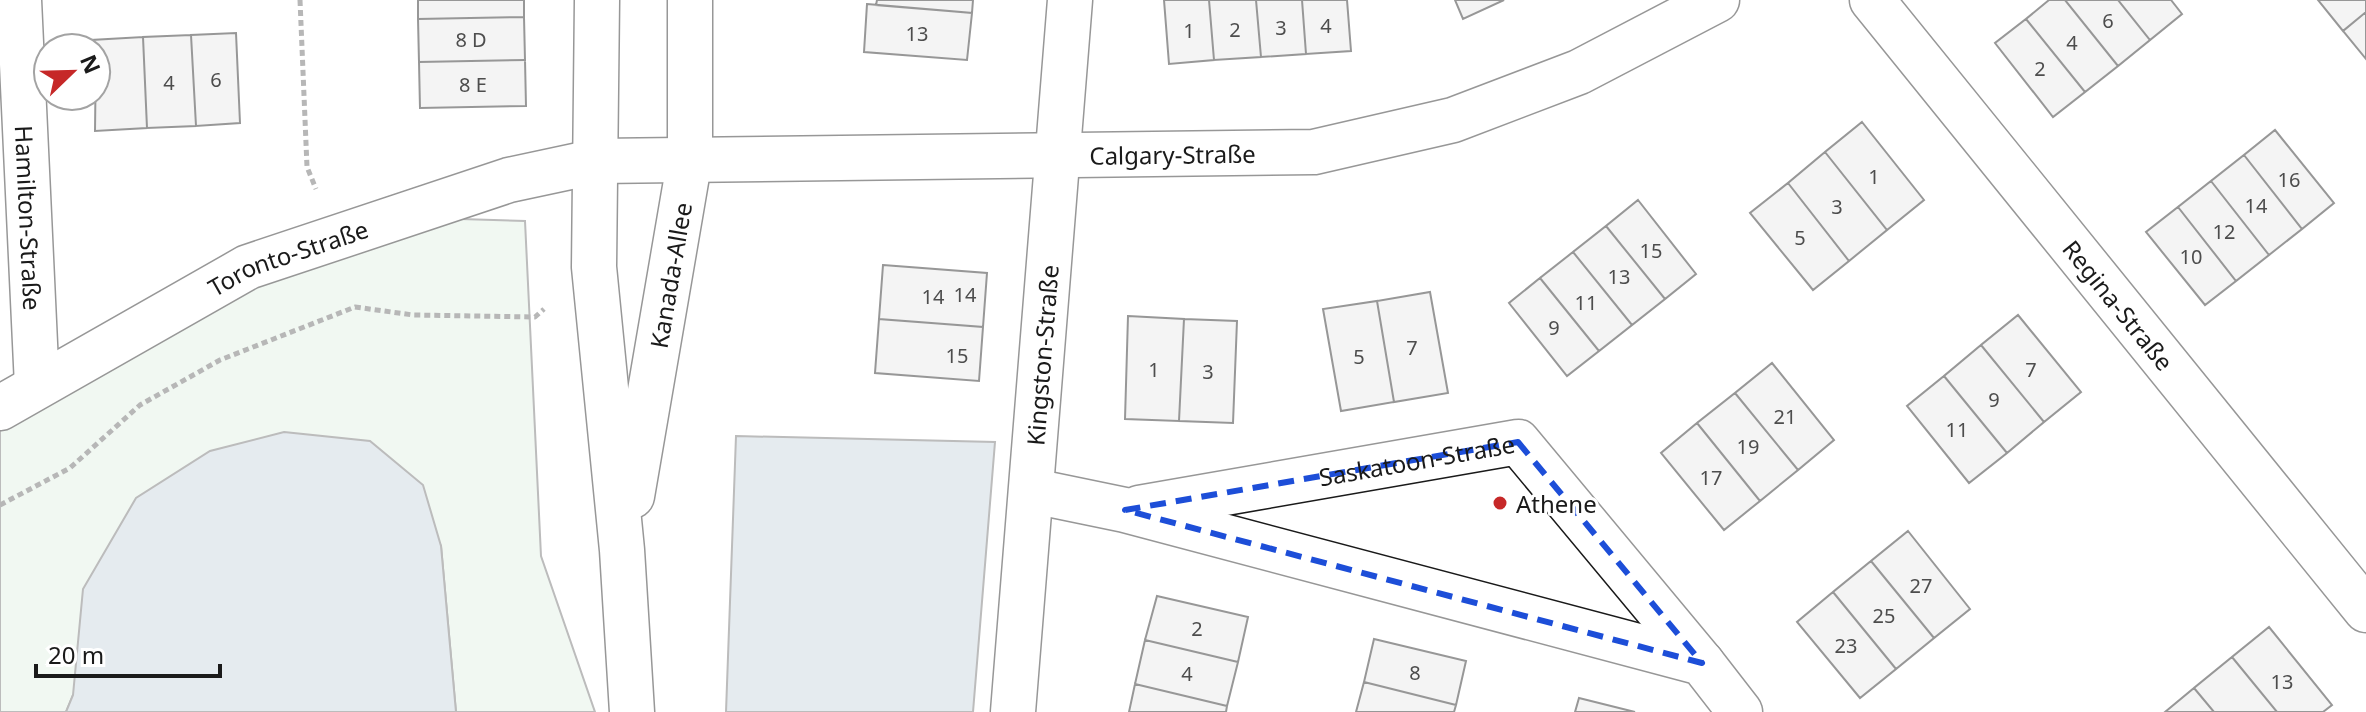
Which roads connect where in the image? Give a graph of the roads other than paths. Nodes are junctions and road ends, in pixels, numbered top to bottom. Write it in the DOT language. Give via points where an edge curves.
graph roads {
  1 [pos="19,0"];
  2 [pos="597,0"];
  3 [pos="690,0"];
  4 [pos="1070,0"];
  5 [pos="1717,0"];
  6 [pos="1872,0"];
  7 [pos="690,158"];
  8 [pos="1057,158"];
  9 [pos="598,161"];
  10 [pos="37,386"];
  11 [pos="0,408"];
  12 [pos="1033,491"];
  13 [pos="1125,510"];
  14 [pos="622,550"];
  15 [pos="2366,610"];
  16 [pos="1702,663"];
  17 [pos="632,712"];
  18 [pos="1013,712"];
  19 [pos="1740,712"];
  1 -- 10 [label="street, Hamilton-Straße"];
  2 -- 9 [label="street, Kanada-Allee"];
  3 -- 7 [label="street, Kanada-Allee"];
  4 -- 8 [label="street, Kingston-Straße"];
  5 -- 8 [label="street, Calgary-Straße" via="1579,72 1453,120 1314,152"];
  6 -- 15 [label="street, Regina-Straße"];
  7 -- 8 [label="street, Calgary-Straße"];
  7 -- 9 [label="street, Calgary-Straße"];
  7 -- 14 [label="street, Kanada-Allee"];
  8 -- 12 [label="street, Kingston-Straße"];
  9 -- 10 [label="street, Toronto-Straße" via="509,180 248,267"];
  9 -- 14 [label="street, Kanada-Allee" via="594,267"];
  10 -- 11 [label="street, Toronto-Straße"];
  12 -- 13 [label="street, Saskatoon-Straße"];
  12 -- 18 [label="street, Kingston-Straße"];
  13 -- 16 [label="street, Saskatoon-Straße"];
  13 -- 16 [label="street, Saskatoon-Straße" via="1518,442"];
  14 -- 17 [label="street, Kanada-Allee"];
  16 -- 19 [label="street, Saskatoon-Straße"];
}
